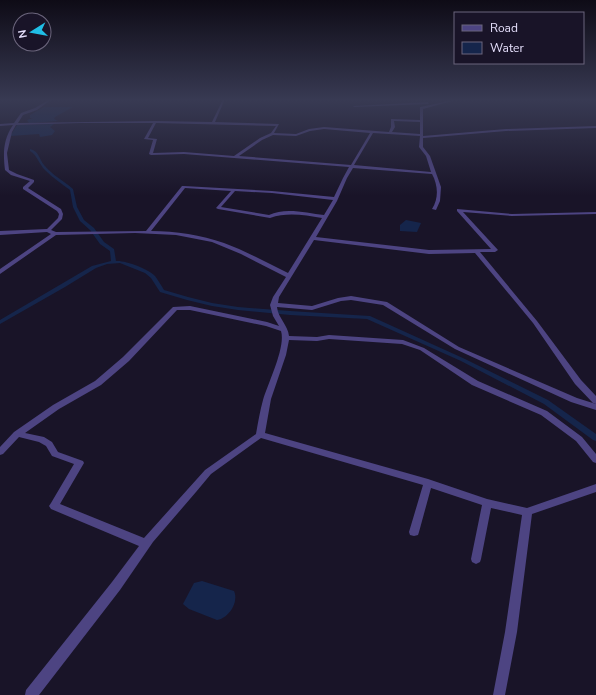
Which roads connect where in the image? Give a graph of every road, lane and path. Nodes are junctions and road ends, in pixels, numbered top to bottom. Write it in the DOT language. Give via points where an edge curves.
graph roads {
  1 [pos="10,131"];
  2 [pos="150,131"];
  3 [pos="274,131"];
  4 [pos="305,131"];
  5 [pos="365,131"];
  6 [pos="421,131"];
  7 [pos="486,131"];
  8 [pos="372,132"];
  9 [pos="390,133"];
  10 [pos="272,134"];
  11 [pos="421,136"];
  12 [pos="235,157"];
  13 [pos="352,166"];
  14 [pos="433,173"];
  15 [pos="234,190"];
  16 [pos="336,199"];
  17 [pos="434,209"];
  18 [pos="596,213"];
  19 [pos="325,217"];
  20 [pos="48,230"];
  21 [pos="0,233"];
  22 [pos="148,233"];
  23 [pos="55,234"];
  24 [pos="312,238"];
  25 [pos="476,251"];
  26 [pos="0,272"];
  27 [pos="289,276"];
  28 [pos="274,310"];
  29 [pos="284,333"];
  30 [pos="596,401"];
  31 [pos="596,407"];
  32 [pos="17,434"];
  33 [pos="260,435"];
  34 [pos="0,452"];
  35 [pos="596,460"];
  36 [pos="428,483"];
  37 [pos="596,488"];
  38 [pos="487,503"];
  39 [pos="527,512"];
  40 [pos="414,532"];
  41 [pos="146,544"];
  42 [pos="476,560"];
  43 [pos="31,695"];
  44 [pos="499,695"];
  1 -- 20 [label="street" via="5,153 7,170 33,181 25,188 59,210 61,214"];
  2 -- 12 [label="street" via="146,139 155,139 151,154 184,153"];
  3 -- 10 [label="street"];
  4 -- 10 [label="street" via="296,135"];
  5 -- 8 [label="street"];
  6 -- 11 [label="street"];
  7 -- 11 [label="street"];
  8 -- 9 [label="street"];
  8 -- 13 [label="street"];
  9 -- 11 [label="street"];
  10 -- 12 [label="street" via="261,138"];
  11 -- 14 [label="street" via="422,147 428,156"];
  12 -- 13 [label="street"];
  13 -- 14 [label="street"];
  13 -- 16 [label="street"];
  14 -- 17 [label="street" via="440,196"];
  15 -- 16 [label="street"];
  15 -- 19 [label="street" via="218,208 270,217 274,214 287,213"];
  15 -- 22 [label="street" via="184,187"];
  16 -- 19 [label="street"];
  18 -- 25 [label="street" via="512,215 459,210 495,250"];
  19 -- 24 [label="street"];
  20 -- 21 [label="street"];
  20 -- 23 [label="street"];
  22 -- 23 [label="street"];
  22 -- 27 [label="street" via="193,236 215,242"];
  23 -- 26 [label="street"];
  24 -- 25 [label="street" via="429,252"];
  24 -- 27 [label="street"];
  25 -- 30 [label="street" via="530,317 578,382"];
  27 -- 28 [label="street"];
  28 -- 29 [label="street"];
  28 -- 31 [label="street" via="312,308 351,298 385,303 457,348 574,400"];
  29 -- 32 [label="street" via="267,324 190,308 175,308 126,359 98,383 56,407"];
  29 -- 33 [label="street" via="279,365 267,400"];
  29 -- 35 [label="street" via="317,339 329,337 404,342 422,349 475,383 544,413 579,439"];
  32 -- 34 [label="street"];
  32 -- 41 [label="street" via="41,439 49,444 55,454 80,463 54,506"];
  33 -- 36 [label="street"];
  33 -- 41 [label="street" via="208,472"];
  36 -- 38 [label="street"];
  36 -- 40 [label="street"];
  37 -- 39 [label="street"];
  38 -- 39 [label="street"];
  38 -- 42 [label="street"];
  39 -- 44 [label="street" via="511,632"];
  41 -- 43 [label="street"];
}
